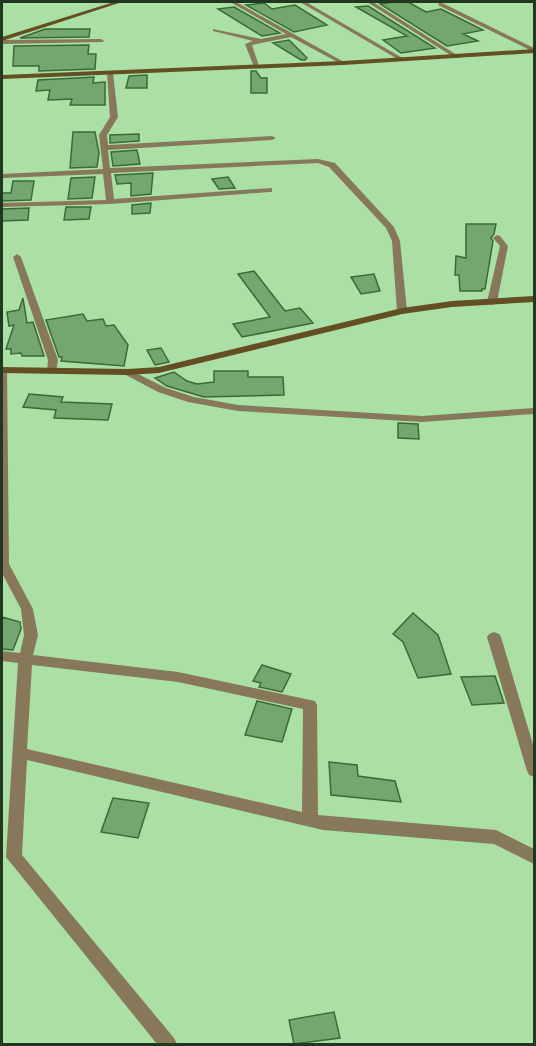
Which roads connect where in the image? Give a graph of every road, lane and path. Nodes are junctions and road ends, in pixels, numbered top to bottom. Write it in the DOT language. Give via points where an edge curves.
graph roads {
  1 [pos="119,2"];
  2 [pos="233,2"];
  3 [pos="303,2"];
  4 [pos="370,2"];
  5 [pos="441,4"];
  6 [pos="215,30"];
  7 [pos="289,35"];
  8 [pos="10,36"];
  9 [pos="2,39"];
  10 [pos="101,40"];
  11 [pos="261,41"];
  12 [pos="534,50"];
  13 [pos="457,57"];
  14 [pos="403,60"];
  15 [pos="343,63"];
  16 [pos="256,66"];
  17 [pos="110,73"];
  18 [pos="2,77"];
  19 [pos="272,138"];
  20 [pos="104,148"];
  21 [pos="107,172"];
  22 [pos="2,176"];
  23 [pos="269,190"];
  24 [pos="110,202"];
  25 [pos="2,205"];
  26 [pos="497,238"];
  27 [pos="17,256"];
  28 [pos="534,299"];
  29 [pos="492,302"];
  30 [pos="402,311"];
  31 [pos="2,370"];
  32 [pos="52,371"];
  33 [pos="128,372"];
  34 [pos="534,411"];
  35 [pos="494,637"];
  36 [pos="2,656"];
  37 [pos="25,660"];
  38 [pos="20,753"];
  39 [pos="534,771"];
  40 [pos="310,820"];
  41 [pos="534,857"];
  42 [pos="168,1044"];
  1 -- 8 [label="main road"];
  2 -- 7 [label="street"];
  3 -- 14 [label="street"];
  4 -- 13 [label="street"];
  5 -- 12 [label="street"];
  6 -- 11 [label="street"];
  7 -- 11 [label="street"];
  7 -- 15 [label="street"];
  8 -- 9 [label="street"];
  9 -- 10 [label="street"];
  11 -- 16 [label="street" via="248,44"];
  12 -- 13 [label="main road"];
  13 -- 14 [label="main road"];
  14 -- 15 [label="main road"];
  15 -- 16 [label="main road"];
  16 -- 17 [label="main road"];
  17 -- 18 [label="main road"];
  17 -- 20 [label="street" via="114,117 103,135"];
  19 -- 20 [label="street"];
  20 -- 21 [label="street"];
  21 -- 22 [label="street"];
  21 -- 24 [label="street"];
  21 -- 30 [label="street" via="318,161 332,165 390,227 396,241"];
  23 -- 24 [label="street"];
  24 -- 25 [label="street"];
  26 -- 29 [label="street" via="504,246"];
  27 -- 32 [label="street" via="53,360"];
  28 -- 29 [label="main road"];
  29 -- 30 [label="main road"];
  30 -- 33 [label="main road" via="159,370"];
  31 -- 32 [label="main road"];
  31 -- 37 [label="street" via="3,564 27,609 31,635"];
  32 -- 33 [label="main road"];
  33 -- 34 [label="street" via="192,400 238,408 422,419"];
  35 -- 39 [label="street"];
  36 -- 37 [label="street"];
  37 -- 38 [label="street"];
  37 -- 40 [label="street" via="178,677 310,705"];
  38 -- 40 [label="street"];
  38 -- 42 [label="street" via="14,857"];
  40 -- 41 [label="street" via="496,837"];
}
